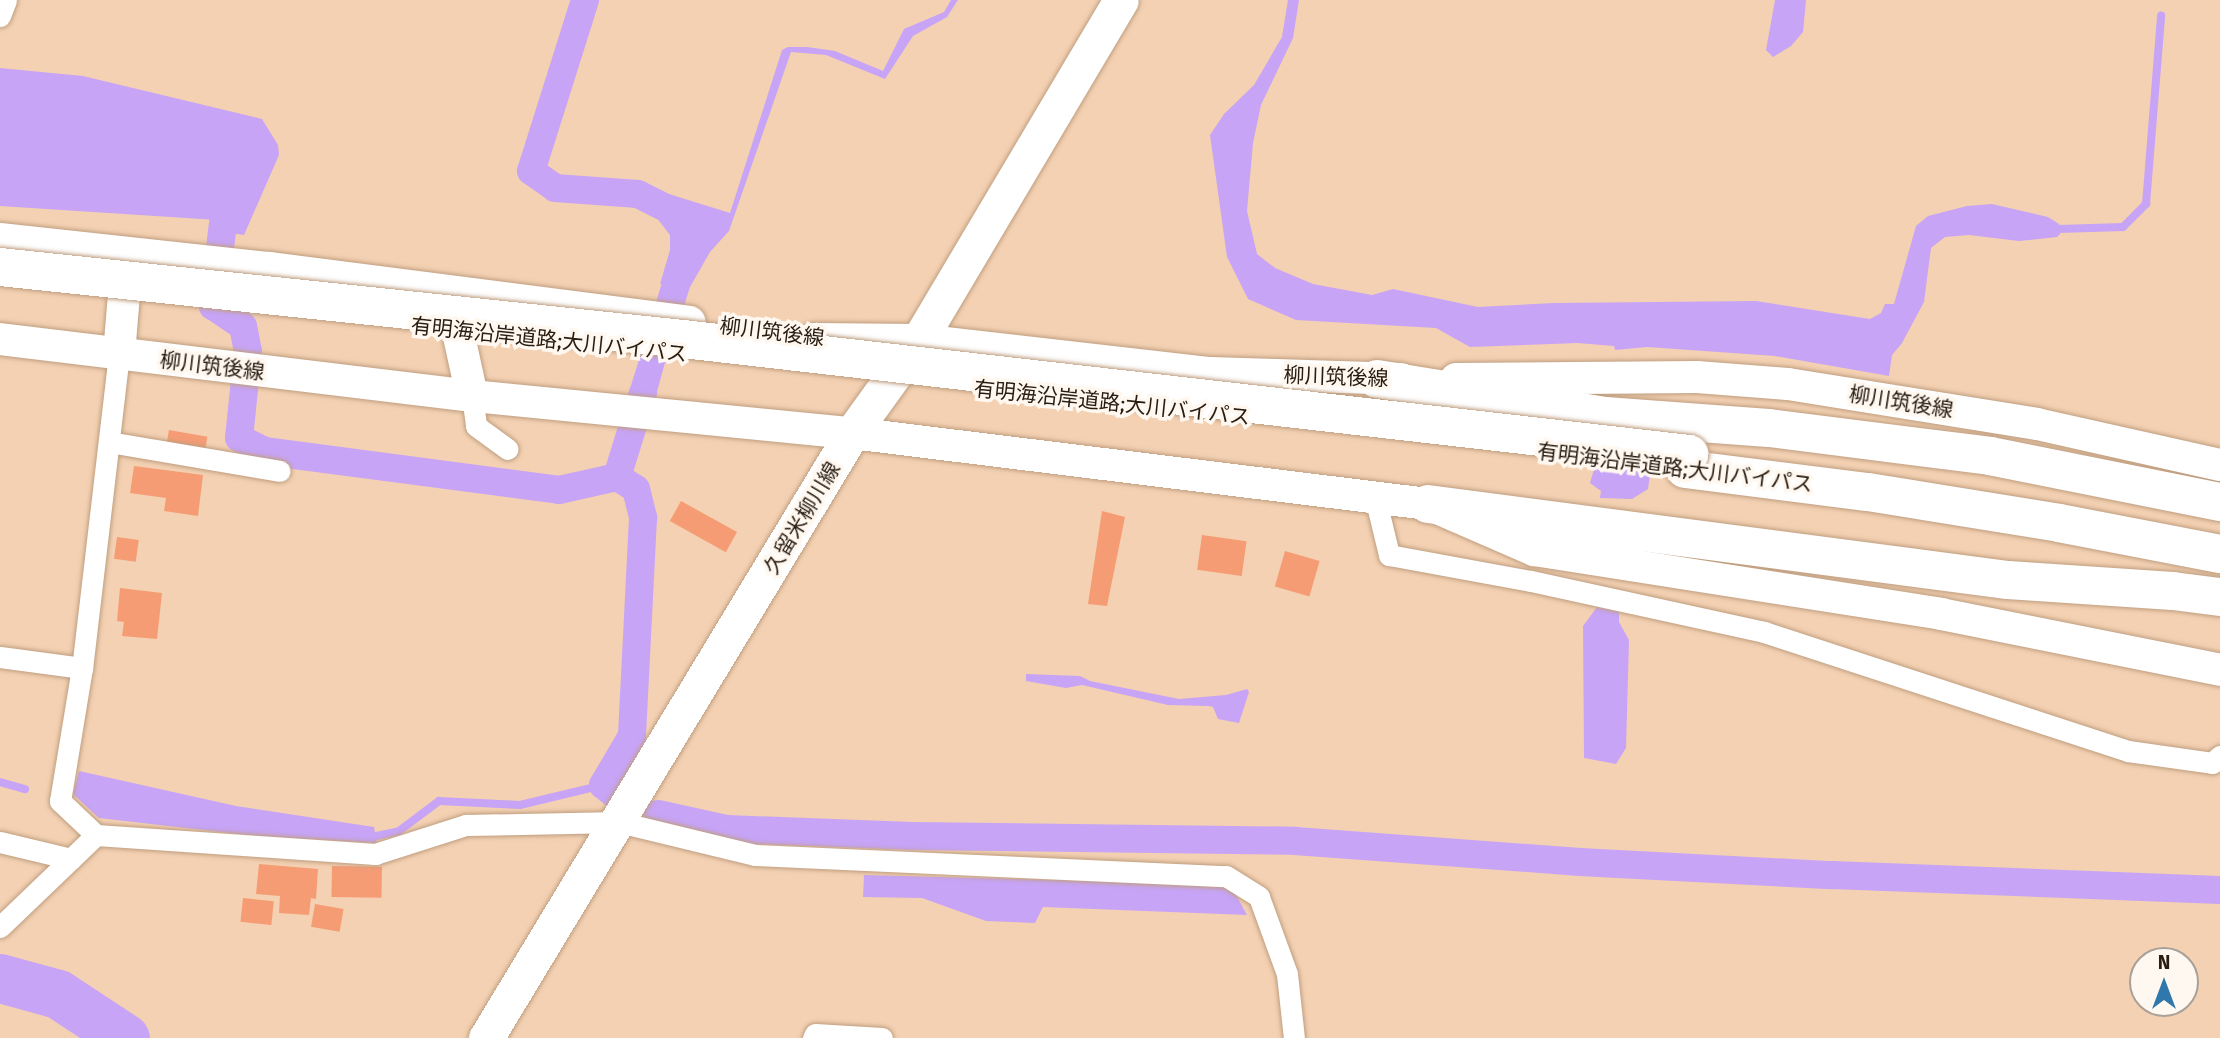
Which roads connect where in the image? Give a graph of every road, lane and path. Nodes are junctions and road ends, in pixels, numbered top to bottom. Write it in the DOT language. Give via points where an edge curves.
graph roads {
  1 [pos="6,0"];
  2 [pos="1121,0"];
  3 [pos="0,16"];
  4 [pos="0,239"];
  5 [pos="128,253"];
  6 [pos="0,267"];
  7 [pos="0,283"];
  8 [pos="449,292"];
  9 [pos="0,340"];
  10 [pos="919,340"];
  11 [pos="119,354"];
  12 [pos="1377,379"];
  13 [pos="472,396"];
  14 [pos="852,433"];
  15 [pos="109,442"];
  16 [pos="508,449"];
  17 [pos="1687,461"];
  18 [pos="2220,465"];
  19 [pos="280,471"];
  20 [pos="1375,497"];
  21 [pos="2220,502"];
  22 [pos="1428,504"];
  23 [pos="2220,538"];
  24 [pos="2220,554"];
  25 [pos="2220,597"];
  26 [pos="0,657"];
  27 [pos="82,668"];
  28 [pos="2220,670"];
  29 [pos="2220,756"];
  30 [pos="619,822"];
  31 [pos="96,835"];
  32 [pos="0,842"];
  33 [pos="71,859"];
  34 [pos="0,927"];
  35 [pos="486,1038"];
  36 [pos="813,1038"];
  37 [pos="883,1038"];
  38 [pos="1294,1038"];
  1 -- 3 [label="street"];
  2 -- 10 [label="main road, 久留米柳川線"];
  4 -- 5 [label="main road, 柳川筑後線"];
  5 -- 8 [label="main road, 柳川筑後線"];
  5 -- 11 [label="main road"];
  6 -- 17 [label="highway, 有明海沿岸道路;大川バイパス, bridge" via="724,344"];
  7 -- 17 [label="highway, 有明海沿岸道路;大川バイパス"];
  8 -- 10 [label="main road, 柳川筑後線" via="813,339"];
  8 -- 13 [label="main road"];
  9 -- 11 [label="main road, 柳川筑後線"];
  10 -- 12 [label="main road, 柳川筑後線" via="1210,373"];
  10 -- 14 [label="main road, 久留米柳川線"];
  11 -- 13 [label="main road, 柳川筑後線"];
  11 -- 15 [label="street"];
  12 -- 18 [label="main road, 柳川筑後線" via="1697,377 1788,384 2037,424"];
  12 -- 21 [label="highway" via="1605,416 1769,428 1990,456"];
  13 -- 14 [label="main road, 柳川筑後線"];
  13 -- 16 [label="street" via="476,426"];
  14 -- 20 [label="main road, 柳川筑後線"];
  14 -- 30 [label="main road, 久留米柳川線"];
  15 -- 19 [label="street"];
  15 -- 27 [label="street"];
  17 -- 23 [label="highway, 有明海沿岸道路;大川バイパス" via="2062,506"];
  17 -- 24 [label="highway, 有明海沿岸道路;大川バイパス"];
  20 -- 22 [label="main road, 柳川筑後線"];
  20 -- 29 [label="street" via="1389,555 1764,632 2128,751 2212,763"];
  22 -- 25 [label="highway" via="2008,580"];
  22 -- 28 [label="main road, 柳川筑後線" via="1534,550 1941,614"];
  26 -- 27 [label="street"];
  27 -- 31 [label="street" via="60,801"];
  30 -- 31 [label="street" via="466,825 375,854"];
  30 -- 35 [label="main road, 久留米柳川線"];
  30 -- 38 [label="street" via="755,855 1226,876 1259,897 1287,974"];
  31 -- 33 [label="street"];
  32 -- 33 [label="street"];
  33 -- 34 [label="street"];
  36 -- 37 [label="street" via="815,1034"];
}
